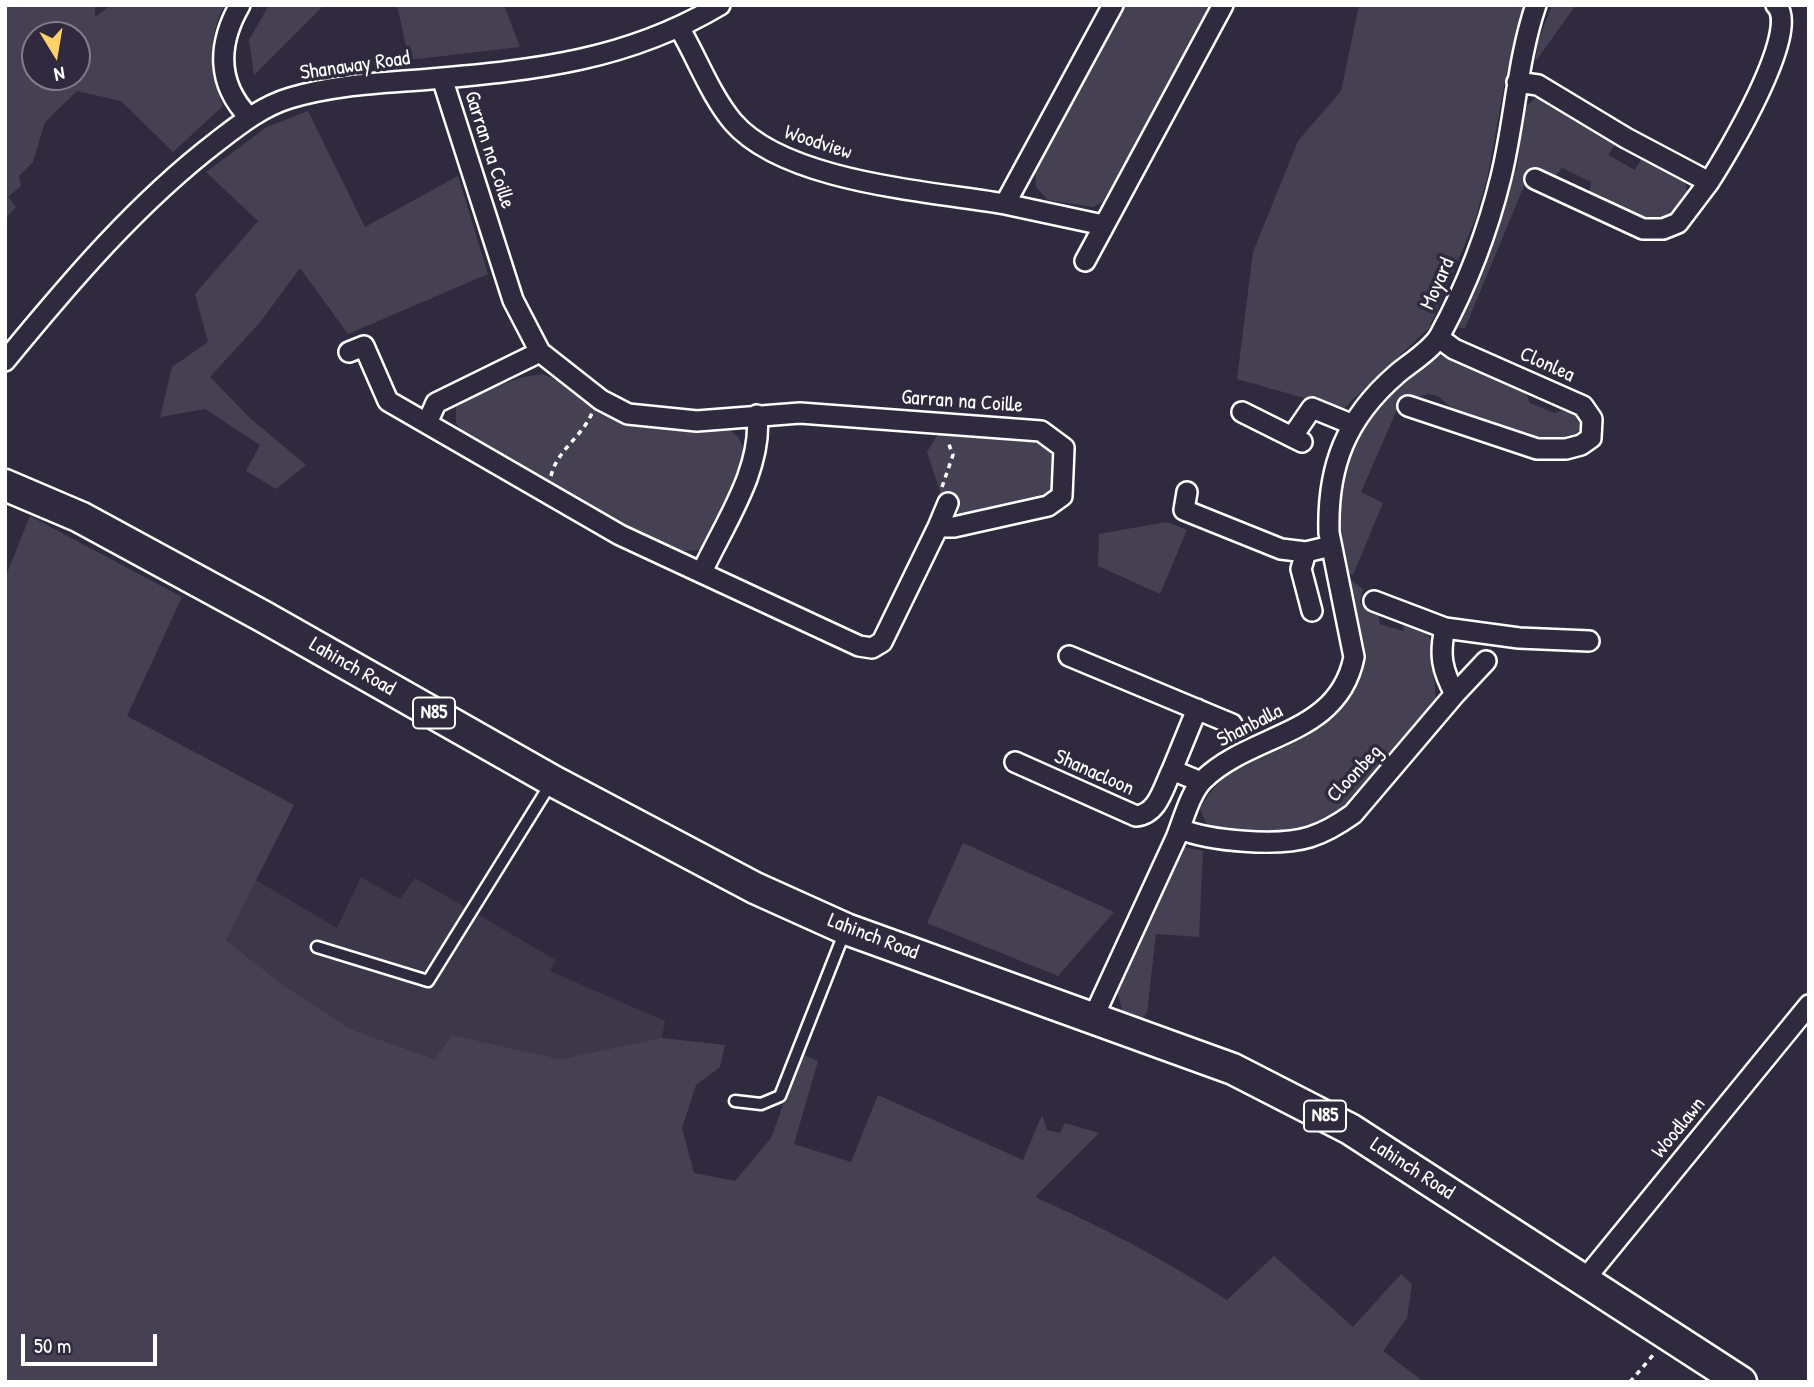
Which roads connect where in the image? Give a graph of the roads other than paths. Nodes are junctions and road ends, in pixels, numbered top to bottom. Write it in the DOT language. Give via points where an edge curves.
graph roads {
  1 [pos="240,5"];
  2 [pos="720,5"];
  3 [pos="1113,5"];
  4 [pos="1223,5"];
  5 [pos="1536,5"];
  6 [pos="1776,5"];
  7 [pos="680,29"];
  8 [pos="442,78"];
  9 [pos="1517,82"];
  10 [pos="249,117"];
  11 [pos="1535,179"];
  12 [pos="1709,182"];
  13 [pos="1005,204"];
  14 [pos="1103,225"];
  15 [pos="1084,261"];
  16 [pos="1439,338"];
  17 [pos="349,352"];
  18 [pos="540,352"];
  19 [pos="5,361"];
  20 [pos="1408,406"];
  21 [pos="1242,412"];
  22 [pos="757,415"];
  23 [pos="427,423"];
  24 [pos="1351,424"];
  25 [pos="1336,468"];
  26 [pos="5,485"];
  27 [pos="1187,492"];
  28 [pos="948,503"];
  29 [pos="938,527"];
  30 [pos="1331,547"];
  31 [pos="1306,552"];
  32 [pos="702,572"];
  33 [pos="1374,601"];
  34 [pos="1312,611"];
  35 [pos="1445,628"];
  36 [pos="1589,640"];
  37 [pos="1069,656"];
  38 [pos="1486,661"];
  39 [pos="1455,694"];
  40 [pos="1197,709"];
  41 [pos="1232,724"];
  42 [pos="1016,762"];
  43 [pos="1172,770"];
  44 [pos="553,781"];
  45 [pos="1201,782"];
  46 [pos="1180,830"];
  47 [pos="846,929"];
  48 [pos="317,947"];
  49 [pos="1809,1005"];
  50 [pos="1093,1018"];
  51 [pos="735,1101"];
  52 [pos="1584,1279"];
  53 [pos="1741,1382"];
  1 -- 10 [label="street" via="230,21 223,52 225,79 233,100"];
  2 -- 7 [label="street, Shanaway Road"];
  3 -- 13 [label="street"];
  4 -- 14 [label="street"];
  5 -- 9 [label="street, Moyard"];
  6 -- 12 [label="street" via="1783,22 1771,63 1735,143"];
  7 -- 8 [label="street, Shanaway Road" via="576,61"];
  7 -- 13 [label="street, Woodview" via="731,120 764,150 827,174"];
  8 -- 10 [label="street, Shanaway Road" via="351,85 289,98"];
  8 -- 18 [label="street, Garran na Coille" via="513,300"];
  9 -- 12 [label="street" via="1538,85"];
  9 -- 16 [label="street, Moyard" via="1501,177 1476,255"];
  10 -- 19 [label="street, Shanaway Road" via="187,165 82,269"];
  11 -- 12 [label="street" via="1643,229 1678,223"];
  13 -- 14 [label="street, Woodview"];
  14 -- 15 [label="street"];
  16 -- 20 [label="street, Clonlea" via="1454,349 1583,406 1592,419 1591,438 1566,449 1537,449"];
  16 -- 24 [label="street, Moyard" via="1371,396"];
  17 -- 23 [label="street" via="364,346 388,401"];
  18 -- 22 [label="street, Garran na Coille" via="601,400 628,414 697,421"];
  18 -- 23 [label="street" via="436,403"];
  21 -- 24 [label="street" via="1298,440 1312,408"];
  22 -- 29 [label="street, Garran na Coille" via="800,413 1041,431 1064,448 1062,496 1048,506"];
  22 -- 32 [label="street" via="759,437 753,463"];
  23 -- 32 [label="street" via="620,535"];
  24 -- 25 [label="street, Moyard"];
  25 -- 30 [label="street, Shanballa" via="1329,513"];
  26 -- 44 [label="main road, Lahinch Road / N85" via="80,517"];
  27 -- 31 [label="street" via="1184,510 1281,550"];
  28 -- 29 [label="street"];
  29 -- 32 [label="street" via="882,642 872,648"];
  30 -- 31 [label="street"];
  30 -- 45 [label="street, Shanballa" via="1354,657 1343,691 1290,733 1245,751"];
  31 -- 34 [label="street" via="1301,569"];
  33 -- 35 [label="street"];
  35 -- 36 [label="street" via="1519,638"];
  35 -- 39 [label="street" via="1442,671"];
  37 -- 40 [label="street"];
  38 -- 39 [label="street, Cloonbeg"];
  39 -- 46 [label="street, Cloonbeg" via="1370,796 1332,829 1281,841 1218,838"];
  40 -- 41 [label="street"];
  40 -- 43 [label="street, Shanacloon"];
  42 -- 43 [label="street, Shanacloon" via="1136,816 1153,809"];
  43 -- 45 [label="street"];
  44 -- 47 [label="main road, Lahinch Road / N85" via="755,888"];
  44 -- 48 [label="lane" via="428,981"];
  45 -- 46 [label="street"];
  46 -- 50 [label="street"];
  47 -- 50 [label="main road, Lahinch Road / N85"];
  47 -- 51 [label="lane" via="780,1096 761,1104"];
  49 -- 52 [label="street, Woodlawn"];
  50 -- 52 [label="main road, Lahinch Road / N85" via="1233,1069 1350,1129"];
  52 -- 53 [label="main road, Lahinch Road / N85"];
}
